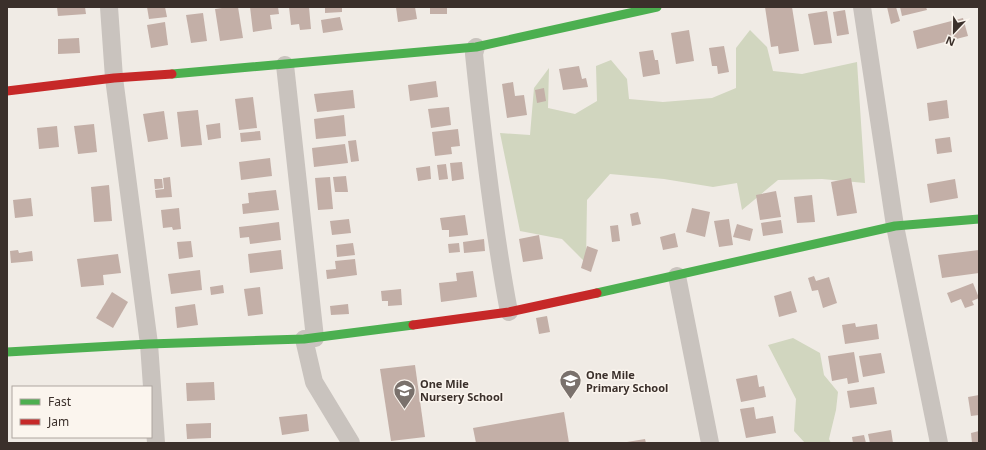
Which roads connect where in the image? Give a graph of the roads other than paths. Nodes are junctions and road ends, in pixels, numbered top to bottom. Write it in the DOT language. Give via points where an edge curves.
graph roads {
  1 [pos="109,7"];
  2 [pos="657,7"];
  3 [pos="862,7"];
  4 [pos="476,47"];
  5 [pos="285,65"];
  6 [pos="114,78"];
  7 [pos="7,91"];
  8 [pos="979,219"];
  9 [pos="895,226"];
  10 [pos="677,276"];
  11 [pos="509,312"];
  12 [pos="310,338"];
  13 [pos="149,344"];
  14 [pos="7,352"];
  15 [pos="152,386"];
  16 [pos="152,386"];
  17 [pos="156,443"];
  18 [pos="351,443"];
  19 [pos="710,443"];
  20 [pos="939,443"];
  1 -- 6 [label="street"];
  2 -- 4 [label="street"];
  3 -- 9 [label="street"];
  4 -- 5 [label="street"];
  4 -- 11 [label="street" via="474,54 481,118 499,257"];
  5 -- 6 [label="street"];
  5 -- 12 [label="street"];
  6 -- 7 [label="street"];
  6 -- 13 [label="street"];
  8 -- 9 [label="street"];
  9 -- 10 [label="street"];
  9 -- 20 [label="street"];
  10 -- 11 [label="street"];
  10 -- 19 [label="street"];
  11 -- 12 [label="street"];
  12 -- 13 [label="street"];
  12 -- 18 [label="street" via="314,382"];
  13 -- 14 [label="street"];
  13 -- 16 [label="street"];
  15 -- 17 [label="street"];
}
